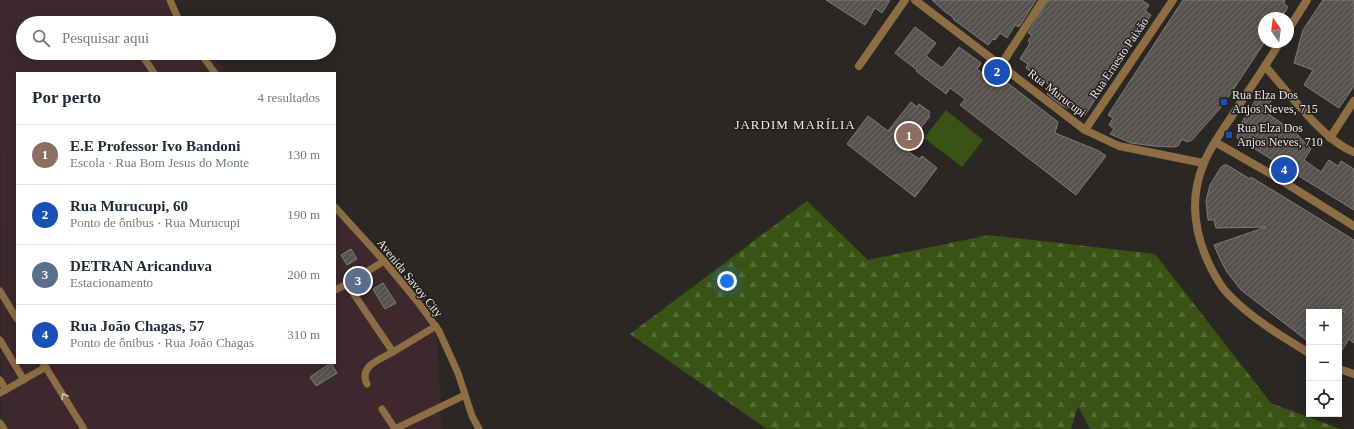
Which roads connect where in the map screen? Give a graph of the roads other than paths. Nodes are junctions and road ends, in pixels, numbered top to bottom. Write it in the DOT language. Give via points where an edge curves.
graph roads {
  1 [pos="170,0"];
  2 [pos="905,0"];
  3 [pos="915,0"];
  4 [pos="1043,0"];
  5 [pos="1173,0"];
  6 [pos="1307,0"];
  7 [pos="177,16"];
  8 [pos="1294,21"];
  9 [pos="1276,48"];
  10 [pos="145,60"];
  11 [pos="205,60"];
  12 [pos="1001,65"];
  13 [pos="859,66"];
  14 [pos="1266,66"];
  15 [pos="153,72"];
  16 [pos="214,72"];
  17 [pos="1354,101"];
  18 [pos="1085,130"];
  19 [pos="1330,138"];
  20 [pos="1215,142"];
  21 [pos="1354,152"];
  22 [pos="1203,163"];
  23 [pos="336,208"];
  24 [pos="1354,226"];
  25 [pos="384,261"];
  26 [pos="347,284"];
  27 [pos="336,290"];
  28 [pos="0,291"];
  29 [pos="16,317"];
  30 [pos="436,326"];
  31 [pos="0,340"];
  32 [pos="1306,351"];
  33 [pos="393,352"];
  34 [pos="45,365"];
  35 [pos="1342,370"];
  36 [pos="1354,374"];
  37 [pos="0,380"];
  38 [pos="24,380"];
  39 [pos="367,384"];
  40 [pos="3,392"];
  41 [pos="464,395"];
  42 [pos="382,409"];
  43 [pos="472,416"];
  44 [pos="0,423"];
  45 [pos="4,429"];
  46 [pos="84,429"];
  47 [pos="395,429"];
  48 [pos="473,429"];
  49 [pos="479,429"];
  1 -- 7 [label="lane"];
  2 -- 13 [label="street"];
  3 -- 12 [label="street, Rua Murucupi"];
  4 -- 12 [label="street"];
  5 -- 18 [label="street, Rua Ernesto Paixão"];
  6 -- 8 [label="street"];
  9 -- 14 [label="street"];
  10 -- 15 [label="lane"];
  11 -- 16 [label="lane"];
  12 -- 18 [label="street, Rua Murucupi"];
  14 -- 19 [label="street"];
  14 -- 20 [label="street"];
  17 -- 19 [label="street"];
  18 -- 22 [label="street, Rua Murucupi" via="1119,146"];
  19 -- 21 [label="street"];
  20 -- 22 [label="street"];
  20 -- 24 [label="street"];
  22 -- 32 [label="street" via="1195,213 1205,255 1218,280 1253,317"];
  23 -- 25 [label="lane, Avenida Savoy City"];
  25 -- 26 [label="lane"];
  25 -- 30 [label="lane, Avenida Savoy City"];
  26 -- 27 [label="lane"];
  26 -- 33 [label="lane"];
  28 -- 29 [label="lane"];
  30 -- 33 [label="lane"];
  30 -- 41 [label="lane, Avenida Savoy City" via="458,372"];
  31 -- 38 [label="lane"];
  33 -- 39 [label="lane" via="370,364 364,375"];
  34 -- 38 [label="lane"];
  46 -- 34 [label="lane, one-way"];
  35 -- 36 [label="street"];
  37 -- 40 [label="lane"];
  38 -- 40 [label="lane"];
  41 -- 43 [label="lane, Avenida Savoy City"];
  41 -- 47 [label="lane"];
  42 -- 47 [label="lane"];
  43 -- 48 [label="lane"];
  43 -- 49 [label="lane"];
  44 -- 45 [label="lane"];
}
